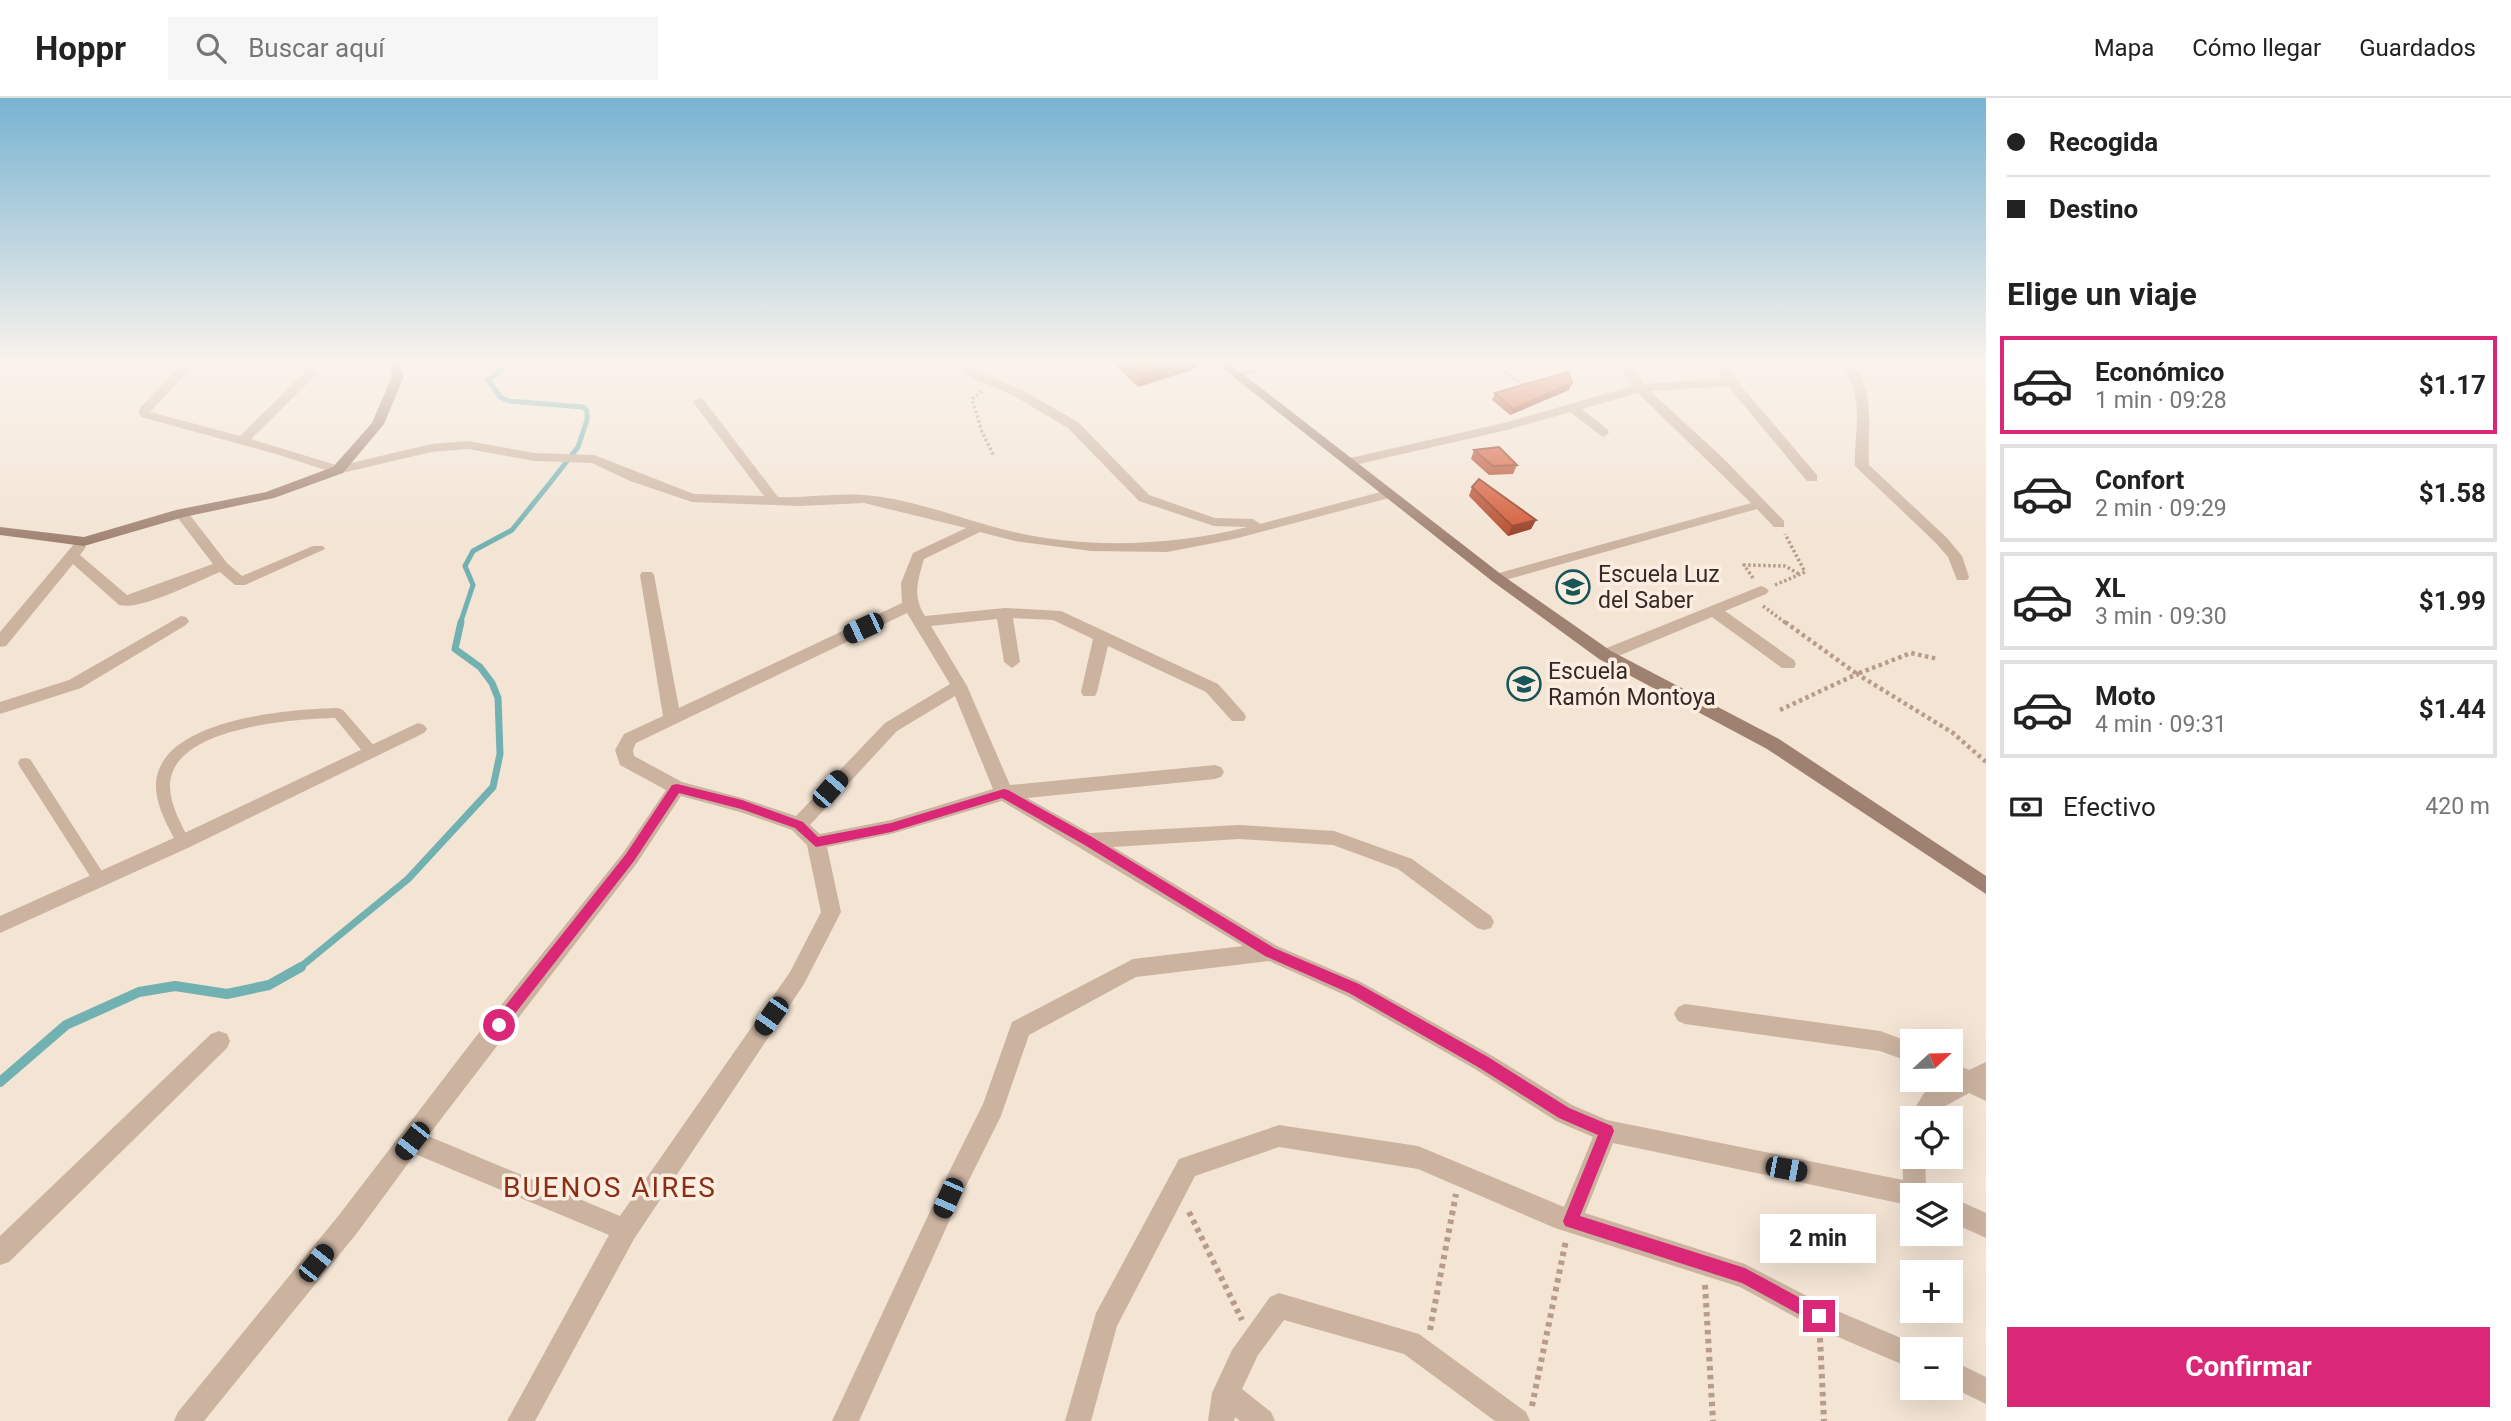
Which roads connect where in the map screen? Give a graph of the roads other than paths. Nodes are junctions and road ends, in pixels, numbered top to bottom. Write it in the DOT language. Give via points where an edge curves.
graph roads {
  1 [pos="174,422"];
  2 [pos="262,422"];
  3 [pos="380,422"];
  4 [pos="714,422"];
  5 [pos="1067,422"];
  6 [pos="1297,422"];
  7 [pos="1521,422"];
  8 [pos="1590,422"];
  9 [pos="1675,422"];
  10 [pos="1765,422"];
  11 [pos="1863,422"];
  12 [pos="1603,433"];
  13 [pos="243,440"];
  14 [pos="1350,462"];
  15 [pos="338,470"];
  16 [pos="1812,478"];
  17 [pos="1388,494"];
  18 [pos="774,501"];
  19 [pos="1761,505"];
  20 [pos="181,513"];
  21 [pos="1270,523"];
  22 [pos="1779,524"];
  23 [pos="979,527"];
  24 [pos="0,531"];
  25 [pos="84,542"];
  26 [pos="318,549"];
  27 [pos="72,555"];
  28 [pos="222,566"];
  29 [pos="647,575"];
  30 [pos="1962,577"];
  31 [pos="1497,578"];
  32 [pos="1755,593"];
  33 [pos="910,605"];
  34 [pos="1713,610"];
  35 [pos="1004,613"];
  36 [pos="181,621"];
  37 [pos="920,622"];
  38 [pos="1102,636"];
  39 [pos="0,642"];
  40 [pos="1605,655"];
  41 [pos="1012,662"];
  42 [pos="1788,664"];
  43 [pos="959,686"];
  44 [pos="1089,692"];
  45 [pos="0,708"];
  46 [pos="1238,717"];
  47 [pos="672,718"];
  48 [pos="418,729"];
  49 [pos="371,752"];
  50 [pos="25,763"];
  51 [pos="1215,772"];
  52 [pos="677,788"];
  53 [pos="1004,793"];
  54 [pos="799,825"];
  55 [pos="1088,841"];
  56 [pos="183,842"];
  57 [pos="816,842"];
  58 [pos="100,880"];
  59 [pos="1986,886"];
  60 [pos="1484,922"];
  61 [pos="0,925"];
  62 [pos="1270,952"];
  63 [pos="1685,1014"];
  64 [pos="219,1041"];
  65 [pos="1900,1048"];
  66 [pos="1973,1079"];
  67 [pos="1928,1106"];
  68 [pos="1607,1131"];
  69 [pos="412,1141"];
  70 [pos="1900,1191"];
  71 [pos="1963,1215"];
  72 [pos="1570,1221"];
  73 [pos="1986,1226"];
  74 [pos="625,1230"];
  75 [pos="0,1253"];
  76 [pos="1900,1350"];
  77 [pos="1963,1379"];
  78 [pos="1986,1391"];
  79 [pos="1226,1393"];
  80 [pos="187,1421"];
  81 [pos="520,1421"];
  82 [pos="845,1421"];
  83 [pos="1078,1421"];
  84 [pos="1221,1421"];
  85 [pos="1262,1421"];
  86 [pos="1517,1421"];
  1 -- 13 [label="street"];
  2 -- 13 [label="street"];
  3 -- 15 [label="street"];
  4 -- 18 [label="street"];
  5 -- 21 [label="street" via="1144,498 1214,522"];
  6 -- 14 [label="street"];
  7 -- 14 [label="street"];
  8 -- 12 [label="street"];
  9 -- 19 [label="street"];
  10 -- 16 [label="street"];
  11 -- 30 [label="street" via="1862,466 1941,540 1955,556"];
  13 -- 15 [label="street"];
  14 -- 17 [label="street"];
  15 -- 18 [label="street" via="431,448 468,445 535,457 594,459 692,498"];
  15 -- 20 [label="street" via="269,495"];
  17 -- 21 [label="street"];
  17 -- 31 [label="street"];
  18 -- 23 [label="street" via="864,499"];
  19 -- 22 [label="street"];
  19 -- 31 [label="street"];
  20 -- 25 [label="street"];
  20 -- 28 [label="street"];
  21 -- 23 [label="street" via="1234,535 1167,547 1091,546 1015,537"];
  23 -- 33 [label="street" via="918,556 909,583"];
  24 -- 25 [label="street"];
  25 -- 27 [label="street"];
  26 -- 28 [label="street" via="240,582"];
  27 -- 28 [label="street" via="124,601"];
  27 -- 39 [label="street"];
  29 -- 47 [label="street"];
  31 -- 40 [label="street"];
  32 -- 34 [label="street"];
  33 -- 37 [label="street"];
  33 -- 47 [label="street"];
  34 -- 40 [label="street"];
  34 -- 42 [label="street"];
  35 -- 37 [label="street"];
  35 -- 38 [label="street" via="1056,615"];
  35 -- 41 [label="street"];
  36 -- 45 [label="street" via="75,684"];
  37 -- 43 [label="street"];
  38 -- 44 [label="street"];
  38 -- 46 [label="street" via="1212,688"];
  40 -- 59 [label="street" via="1773,744"];
  43 -- 53 [label="street"];
  43 -- 54 [label="street" via="891,727"];
  47 -- 52 [label="street" via="630,739 624,750 626,760"];
  48 -- 49 [label="street"];
  49 -- 56 [label="street"];
  49 -- 56 [label="lane" via="338,713 297,713 215,731 175,755 163,775 164,797"];
  50 -- 58 [label="lane"];
  51 -- 53 [label="street"];
  52 -- 54 [label="street"];
  52 -- 69 [label="street" via="630,858"];
  53 -- 55 [label="street"];
  53 -- 57 [label="street" via="891,827"];
  54 -- 57 [label="street"];
  55 -- 60 [label="street" via="1239,832 1334,838 1405,864"];
  55 -- 62 [label="street"];
  56 -- 58 [label="street"];
  57 -- 74 [label="street" via="831,912 797,978"];
  58 -- 61 [label="street"];
  62 -- 68 [label="street" via="1354,989 1564,1113"];
  62 -- 82 [label="street" via="1133,968 1020,1029 993,1108"];
  63 -- 65 [label="street" via="1880,1041"];
  64 -- 75 [label="street"];
  66 -- 67 [label="street"];
  68 -- 70 [label="street"];
  68 -- 72 [label="street"];
  69 -- 74 [label="street"];
  69 -- 80 [label="street"];
  71 -- 73 [label="street"];
  72 -- 76 [label="street" via="1745,1276 1819,1316"];
  72 -- 83 [label="street" via="1418,1158 1279,1136 1187,1167 1105,1322"];
  74 -- 81 [label="street"];
  77 -- 78 [label="street"];
  79 -- 84 [label="street"];
  79 -- 85 [label="street"];
  79 -- 86 [label="street" via="1251,1339 1279,1306 1410,1343"];
}
